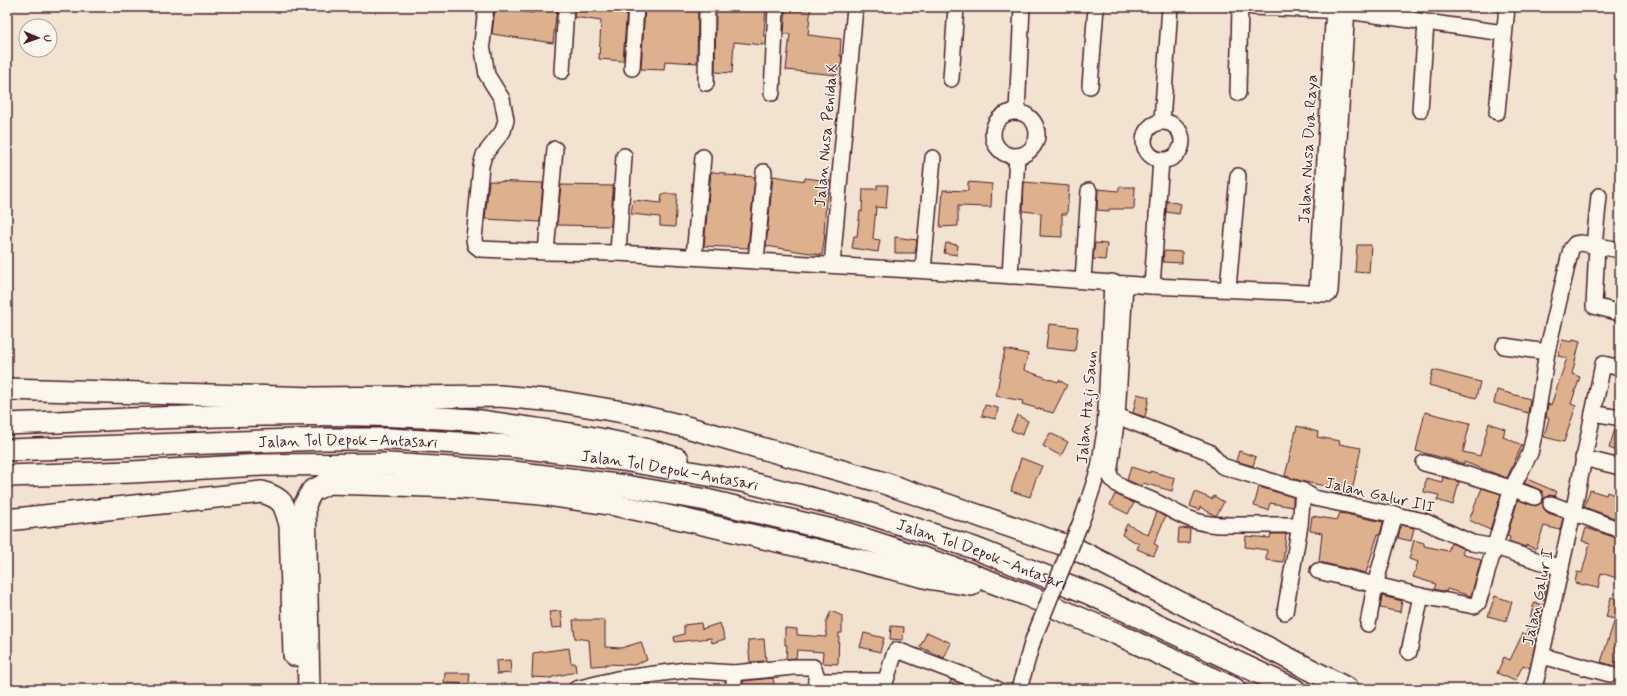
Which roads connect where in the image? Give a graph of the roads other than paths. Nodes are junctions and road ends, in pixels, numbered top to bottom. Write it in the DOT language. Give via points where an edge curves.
graph roads {
  1 [pos="486,7"];
  2 [pos="566,7"];
  3 [pos="636,7"];
  4 [pos="707,7"];
  5 [pos="776,7"];
  6 [pos="855,7"];
  7 [pos="956,7"];
  8 [pos="1022,7"];
  9 [pos="1096,7"];
  10 [pos="1170,7"];
  11 [pos="1240,7"];
  12 [pos="1253,7"];
  13 [pos="1508,7"];
  14 [pos="1341,9"];
  15 [pos="1426,23"];
  16 [pos="1504,33"];
  17 [pos="632,68"];
  18 [pos="562,71"];
  19 [pos="951,79"];
  20 [pos="706,83"];
  21 [pos="1090,86"];
  22 [pos="772,93"];
  23 [pos="1238,94"];
  24 [pos="1420,110"];
  25 [pos="1017,112"];
  26 [pos="1496,112"];
  27 [pos="1162,121"];
  28 [pos="555,149"];
  29 [pos="624,156"];
  30 [pos="1017,156"];
  31 [pos="703,157"];
  32 [pos="933,158"];
  33 [pos="1161,160"];
  34 [pos="764,172"];
  35 [pos="1238,176"];
  36 [pos="1089,191"];
  37 [pos="1599,196"];
  38 [pos="1596,245"];
  39 [pos="1620,250"];
  40 [pos="546,252"];
  41 [pos="618,253"];
  42 [pos="694,257"];
  43 [pos="756,260"];
  44 [pos="832,265"];
  45 [pos="923,270"];
  46 [pos="1010,276"];
  47 [pos="1083,280"];
  48 [pos="1118,283"];
  49 [pos="1152,286"];
  50 [pos="1228,288"];
  51 [pos="1620,313"];
  52 [pos="1504,346"];
  53 [pos="1547,352"];
  54 [pos="1620,368"];
  55 [pos="7,388"];
  56 [pos="1593,413"];
  57 [pos="1117,416"];
  58 [pos="1620,418"];
  59 [pos="7,424"];
  60 [pos="7,450"];
  61 [pos="1583,458"];
  62 [pos="1424,463"];
  63 [pos="1620,467"];
  64 [pos="132,472"];
  65 [pos="7,476"];
  66 [pos="747,482"];
  67 [pos="7,488"];
  68 [pos="1512,488"];
  69 [pos="1303,491"];
  70 [pos="1535,497"];
  71 [pos="1551,504"];
  72 [pos="1573,513"];
  73 [pos="1395,514"];
  74 [pos="7,520"];
  75 [pos="1300,526"];
  76 [pos="1620,530"];
  77 [pos="1494,547"];
  78 [pos="1561,568"];
  79 [pos="1318,571"];
  80 [pos="1375,585"];
  81 [pos="1026,595"];
  82 [pos="1420,596"];
  83 [pos="1285,612"];
  84 [pos="1368,624"];
  85 [pos="1409,652"];
  86 [pos="1542,656"];
  87 [pos="734,672"];
  88 [pos="1610,674"];
  89 [pos="815,685"];
  90 [pos="884,685"];
  91 [pos="295,689"];
  92 [pos="309,689"];
  93 [pos="576,689"];
  94 [pos="734,689"];
  95 [pos="997,689"];
  96 [pos="1020,689"];
  97 [pos="1235,689"];
  98 [pos="1294,689"];
  99 [pos="1348,689"];
  100 [pos="1534,689"];
  1 -- 40 [label="street" via="482,44 487,75 502,99 506,120 501,136 484,155 481,166 475,244 480,249"];
  2 -- 18 [label="street"];
  3 -- 17 [label="street"];
  4 -- 20 [label="street"];
  5 -- 22 [label="street"];
  6 -- 44 [label="street, Jalan Nusa Penida X"];
  7 -- 19 [label="street"];
  8 -- 25 [label="street"];
  9 -- 21 [label="street"];
  10 -- 27 [label="street"];
  11 -- 23 [label="street"];
  12 -- 14 [label="street"];
  13 -- 16 [label="street"];
  14 -- 15 [label="street"];
  14 -- 50 [label="street, Jalan Nusa Dua Raya" via="1323,293"];
  15 -- 16 [label="street"];
  15 -- 24 [label="street"];
  16 -- 26 [label="street"];
  25 -- 30 [label="street" via="1034,121 1038,134 1034,146"];
  25 -- 30 [label="street" via="1002,116 996,123 994,138 996,146 1002,152"];
  27 -- 33 [label="street" via="1151,125 1143,141 1150,156"];
  27 -- 33 [label="street" via="1169,122 1180,131 1182,145 1175,156"];
  28 -- 40 [label="street"];
  29 -- 41 [label="street"];
  30 -- 46 [label="street"];
  31 -- 42 [label="street"];
  32 -- 45 [label="street"];
  33 -- 49 [label="street"];
  34 -- 43 [label="street"];
  35 -- 50 [label="street"];
  36 -- 47 [label="street"];
  37 -- 38 [label="street"];
  38 -- 39 [label="street"];
  38 -- 51 [label="street" via="1594,306"];
  38 -- 53 [label="street" via="1581,243 1575,244 1571,249"];
  40 -- 41 [label="street"];
  41 -- 42 [label="street"];
  42 -- 43 [label="street"];
  43 -- 44 [label="street"];
  44 -- 45 [label="street"];
  45 -- 46 [label="street"];
  46 -- 47 [label="street"];
  47 -- 48 [label="street"];
  48 -- 49 [label="street"];
  48 -- 57 [label="street"];
  48 -- 96 [label="street, Jalan Haji Saun, bridge" via="1105,431 1099,468 1084,514 1033,640"];
  49 -- 50 [label="street"];
  52 -- 53 [label="street"];
  53 -- 68 [label="street" via="1530,453"];
  54 -- 56 [label="street, Jalan Galur I" via="1603,364"];
  55 -- 99 [label="highway" via="314,398 499,396 557,401 623,412 683,426 878,481 1076,549"];
  56 -- 58 [label="street"];
  56 -- 61 [label="street, Jalan Galur I"];
  57 -- 69 [label="street, Jalan Galur III" via="1209,452 1222,466"];
  57 -- 75 [label="street" via="1110,474 1116,484 1191,520 1219,525"];
  59 -- 66 [label="highway" via="258,414 460,419 559,432 648,449"];
  60 -- 66 [label="highway, Jalan Tol Depok–Antasari" via="390,439 518,446 623,460"];
  61 -- 63 [label="street"];
  61 -- 72 [label="street, Jalan Galur I"];
  62 -- 68 [label="street"];
  64 -- 65 [label="highway, Jalan Tol Depok–Antasari"];
  64 -- 67 [label="highway"];
  64 -- 81 [label="highway, Jalan Tol Depok–Antasari" via="262,465 388,464 513,472 625,486 706,500 849,534"];
  66 -- 98 [label="highway, Jalan Tol Depok–Antasari" via="861,511 974,548 1088,593"];
  68 -- 70 [label="street"];
  68 -- 77 [label="street"];
  69 -- 73 [label="street, Jalan Galur III" via="1314,498"];
  69 -- 75 [label="street"];
  71 -- 72 [label="street"];
  72 -- 76 [label="street"];
  72 -- 78 [label="street, Jalan Galur I"];
  73 -- 77 [label="street, Jalan Galur III" via="1428,522 1472,544"];
  73 -- 80 [label="street"];
  74 -- 91 [label="highway" via="262,492 276,496 284,505 290,525"];
  75 -- 83 [label="street"];
  77 -- 78 [label="street, Jalan Galur III"];
  77 -- 82 [label="street" via="1477,604 1474,606"];
  78 -- 86 [label="street, Jalan Galur I"];
  79 -- 80 [label="street"];
  80 -- 82 [label="street"];
  80 -- 84 [label="street"];
  81 -- 92 [label="highway" via="933,579 610,504 541,494 460,487 328,483 312,491 305,504"];
  81 -- 97 [label="highway, Jalan Tol Depok–Antasari" via="1118,634"];
  82 -- 85 [label="street"];
  86 -- 88 [label="street"];
  86 -- 100 [label="street, Jalan Galur I"];
  87 -- 89 [label="street" via="793,666 813,667 816,674"];
  87 -- 93 [label="street" via="686,670 617,679"];
  87 -- 94 [label="street"];
  89 -- 90 [label="street"];
  90 -- 95 [label="street" via="897,650"];
}
